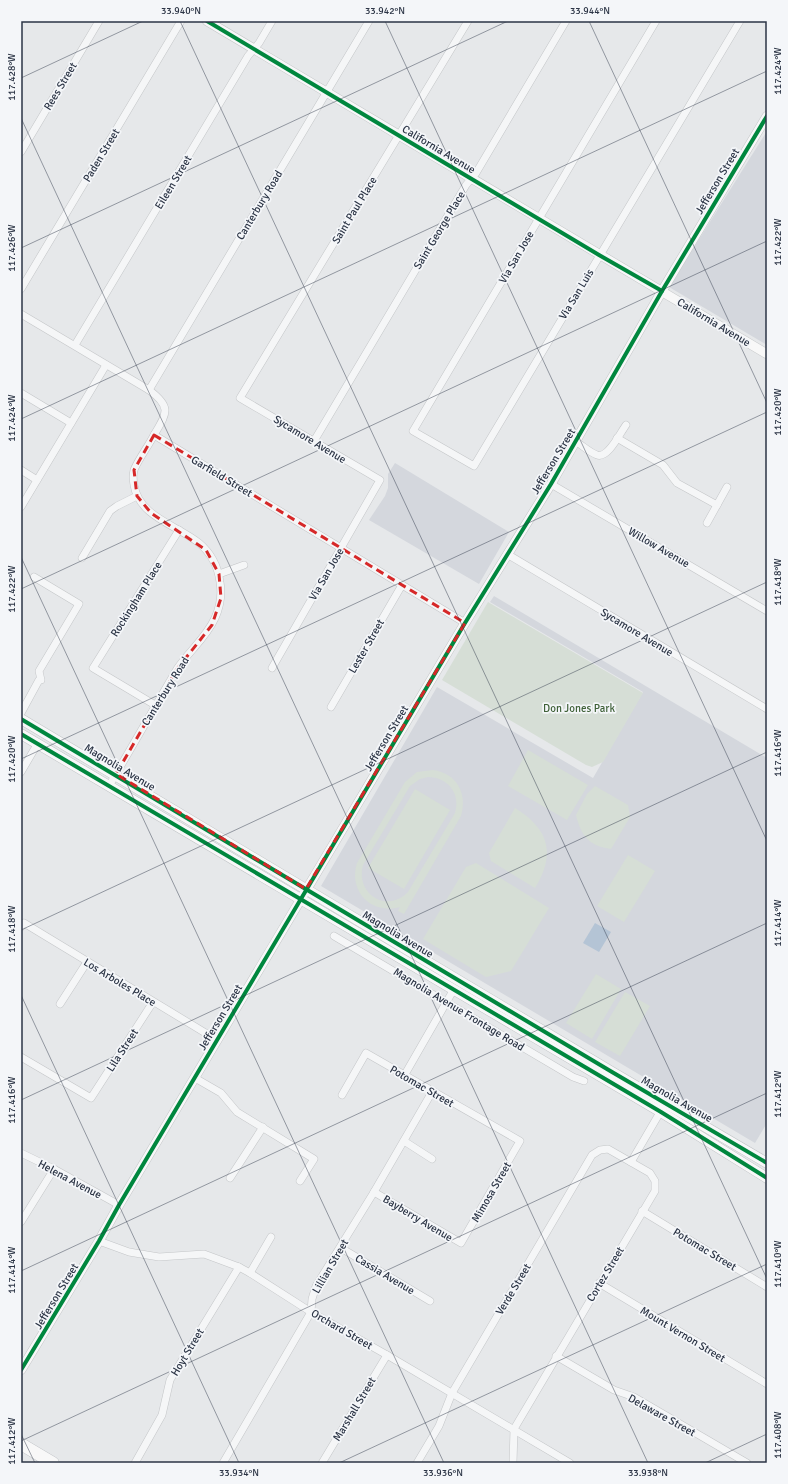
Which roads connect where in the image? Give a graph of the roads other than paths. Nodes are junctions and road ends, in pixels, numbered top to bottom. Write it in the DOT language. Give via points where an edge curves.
graph roads {
  1 [pos="99,21"];
  2 [pos="181,21"];
  3 [pos="207,21"];
  4 [pos="272,21"];
  5 [pos="369,21"];
  6 [pos="468,21"];
  7 [pos="566,21"];
  8 [pos="656,21"];
  9 [pos="740,21"];
  10 [pos="254,49"];
  11 [pos="327,93"];
  12 [pos="767,116"];
  13 [pos="399,136"];
  14 [pos="21,152"];
  15 [pos="472,178"];
  16 [pos="538,219"];
  17 [pos="599,255"];
  18 [pos="21,289"];
  19 [pos="662,292"];
  20 [pos="21,314"];
  21 [pos="75,345"];
  22 [pos="767,354"];
  23 [pos="106,365"];
  24 [pos="149,390"];
  25 [pos="21,393"];
  26 [pos="240,398"];
  27 [pos="71,423"];
  28 [pos="626,425"];
  29 [pos="414,431"];
  30 [pos="154,436"];
  31 [pos="617,438"];
  32 [pos="314,441"];
  33 [pos="576,441"];
  34 [pos="21,470"];
  35 [pos="37,480"];
  36 [pos="380,480"];
  37 [pos="551,484"];
  38 [pos="727,488"];
  39 [pos="137,496"];
  40 [pos="717,505"];
  41 [pos="21,507"];
  42 [pos="707,523"];
  43 [pos="179,530"];
  44 [pos="342,548"];
  45 [pos="506,554"];
  46 [pos="82,558"];
  47 [pos="244,564"];
  48 [pos="219,574"];
  49 [pos="34,577"];
  50 [pos="402,585"];
  51 [pos="767,611"];
  52 [pos="465,623"];
  53 [pos="272,668"];
  54 [pos="155,705"];
  55 [pos="330,706"];
  56 [pos="767,709"];
  57 [pos="21,713"];
  58 [pos="21,719"];
  59 [pos="21,734"];
  60 [pos="38,743"];
  61 [pos="21,772"];
  62 [pos="116,774"];
  63 [pos="109,786"];
  64 [pos="306,889"];
  65 [pos="301,898"];
  66 [pos="22,925"];
  67 [pos="334,936"];
  68 [pos="87,962"];
  69 [pos="454,989"];
  70 [pos="153,1002"];
  71 [pos="447,1002"];
  72 [pos="60,1004"];
  73 [pos="217,1040"];
  74 [pos="21,1057"];
  75 [pos="404,1076"];
  76 [pos="195,1078"];
  77 [pos="584,1081"];
  78 [pos="432,1092"];
  79 [pos="342,1095"];
  80 [pos="665,1104"];
  81 [pos="262,1127"];
  82 [pos="520,1141"];
  83 [pos="404,1142"];
  84 [pos="21,1153"];
  85 [pos="432,1159"];
  86 [pos="631,1162"];
  87 [pos="767,1163"];
  88 [pos="54,1169"];
  89 [pos="230,1178"];
  90 [pos="767,1178"];
  91 [pos="300,1181"];
  92 [pos="374,1192"];
  93 [pos="119,1205"];
  94 [pos="642,1211"];
  95 [pos="21,1222"];
  96 [pos="271,1237"];
  97 [pos="99,1241"];
  98 [pos="461,1243"];
  99 [pos="341,1248"];
  100 [pos="239,1267"];
  101 [pos="250,1273"];
  102 [pos="599,1283"];
  103 [pos="767,1287"];
  104 [pos="430,1301"];
  105 [pos="311,1312"];
  106 [pos="387,1355"];
  107 [pos="556,1356"];
  108 [pos="21,1370"];
  109 [pos="767,1384"];
  110 [pos="452,1393"];
  111 [pos="514,1429"];
  112 [pos="21,1444"];
  113 [pos="53,1463"];
  114 [pos="135,1463"];
  115 [pos="223,1463"];
  116 [pos="322,1463"];
  117 [pos="417,1463"];
  118 [pos="513,1463"];
  119 [pos="570,1463"];
  120 [pos="747,1463"];
  1 -- 14 [label="street, Rees Street"];
  2 -- 18 [label="street, Paden Street"];
  3 -- 10 [label="street, California Avenue"];
  4 -- 10 [label="street, Eileen Street"];
  5 -- 11 [label="street, Canterbury Road"];
  6 -- 13 [label="street, Saint Paul Place"];
  7 -- 15 [label="street, Saint George Place"];
  8 -- 16 [label="street, Via San Jose"];
  9 -- 17 [label="street, Via San Luis"];
  10 -- 11 [label="street, California Avenue"];
  10 -- 21 [label="street, Eileen Street"];
  11 -- 13 [label="street, California Avenue"];
  11 -- 24 [label="street, Canterbury Road"];
  12 -- 19 [label="street, Jefferson Street"];
  13 -- 15 [label="street, California Avenue"];
  13 -- 26 [label="street, Saint Paul Place"];
  15 -- 16 [label="street, California Avenue"];
  15 -- 32 [label="street, Saint George Place"];
  16 -- 17 [label="street, California Avenue"];
  16 -- 29 [label="street, Via San Jose"];
  17 -- 19 [label="street, California Avenue"];
  17 -- 29 [label="street, Via San Luis" via="474,466"];
  19 -- 22 [label="street, California Avenue"];
  19 -- 33 [label="street, Jefferson Street"];
  20 -- 21 [label="street"];
  21 -- 23 [label="street"];
  23 -- 24 [label="street"];
  23 -- 27 [label="street"];
  24 -- 30 [label="street" via="161,399 165,410 164,418"];
  25 -- 27 [label="street"];
  26 -- 32 [label="street, Sycamore Avenue"];
  27 -- 35 [label="street"];
  28 -- 31 [label="street"];
  30 -- 39 [label="street, Canterbury Road" via="134,470 133,479"];
  30 -- 44 [label="street, Garfield Street"];
  31 -- 33 [label="street" via="609,450 601,455"];
  31 -- 40 [label="street" via="663,465 677,483"];
  32 -- 36 [label="street, Sycamore Avenue"];
  33 -- 37 [label="street, Jefferson Street"];
  34 -- 35 [label="street"];
  35 -- 41 [label="street"];
  36 -- 44 [label="street, Via San Jose"];
  37 -- 45 [label="street, Jefferson Street"];
  37 -- 51 [label="street, Willow Avenue"];
  38 -- 40 [label="street"];
  39 -- 43 [label="street, Canterbury Road" via="151,513"];
  39 -- 46 [label="street" via="110,511"];
  40 -- 42 [label="street"];
  43 -- 48 [label="street, Canterbury Road" via="206,550"];
  43 -- 54 [label="street, Rockingham Place" via="93,668"];
  44 -- 50 [label="street, Garfield Street"];
  44 -- 53 [label="street, Via San Jose"];
  45 -- 52 [label="street, Jefferson Street"];
  45 -- 56 [label="street, Sycamore Avenue"];
  47 -- 48 [label="street"];
  48 -- 54 [label="street, Canterbury Road" via="221,598 215,618 204,637 183,659"];
  49 -- 57 [label="street" via="79,604 39,671 41,680"];
  50 -- 52 [label="street, Garfield Street"];
  50 -- 55 [label="street, Lester Street"];
  52 -- 64 [label="street, Jefferson Street"];
  54 -- 62 [label="street, Canterbury Road"];
  58 -- 62 [label="main road, Magnolia Avenue"];
  59 -- 60 [label="main road, Magnolia Avenue"];
  60 -- 61 [label="street"];
  60 -- 63 [label="main road, Magnolia Avenue"];
  62 -- 63 [label="street, Canterbury Road"];
  62 -- 64 [label="main road, Magnolia Avenue"];
  63 -- 65 [label="main road, Magnolia Avenue"];
  64 -- 65 [label="street, Jefferson Street"];
  64 -- 80 [label="main road, Magnolia Avenue"];
  65 -- 69 [label="main road, Magnolia Avenue"];
  65 -- 73 [label="street, Jefferson Street"];
  66 -- 68 [label="street, Los Arboles Place"];
  67 -- 71 [label="street, Magnolia Avenue Frontage Road"];
  68 -- 70 [label="street, Los Arboles Place"];
  68 -- 72 [label="street"];
  69 -- 71 [label="street"];
  69 -- 80 [label="main road, Magnolia Avenue"];
  70 -- 73 [label="street, Los Arboles Place"];
  70 -- 74 [label="street, Lila Street" via="92,1098"];
  71 -- 75 [label="street"];
  71 -- 77 [label="street, Magnolia Avenue Frontage Road" via="573,1077"];
  73 -- 76 [label="street, Jefferson Street"];
  75 -- 78 [label="street, Potomac Street"];
  75 -- 79 [label="street, Potomac Street" via="366,1053"];
  76 -- 81 [label="street" via="221,1093 237,1112"];
  76 -- 93 [label="street, Jefferson Street"];
  78 -- 82 [label="street, Potomac Street"];
  78 -- 83 [label="street, Lillian Street"];
  80 -- 86 [label="street"];
  80 -- 87 [label="main road, Magnolia Avenue"];
  80 -- 90 [label="main road, Magnolia Avenue"];
  81 -- 89 [label="street"];
  81 -- 91 [label="street" via="314,1159"];
  82 -- 98 [label="street, Mimosa Street"];
  83 -- 85 [label="street"];
  83 -- 92 [label="street, Lillian Street"];
  84 -- 88 [label="street, Helena Avenue"];
  86 -- 94 [label="street, Cortez Street" via="650,1173 656,1181 655,1191"];
  86 -- 110 [label="street, Verde Street" via="608,1149 592,1155"];
  88 -- 93 [label="street, Helena Avenue"];
  88 -- 95 [label="street"];
  92 -- 98 [label="street, Bayberry Avenue"];
  92 -- 99 [label="street, Lillian Street"];
  93 -- 97 [label="street, Jefferson Street"];
  94 -- 102 [label="street, Cortez Street"];
  94 -- 103 [label="street, Potomac Street"];
  96 -- 101 [label="street"];
  97 -- 100 [label="street, Orchard Street" via="129,1252 159,1257 204,1254"];
  97 -- 108 [label="street, Jefferson Street"];
  99 -- 104 [label="street, Cassia Avenue"];
  99 -- 105 [label="street, Lillian Street" via="316,1286"];
  100 -- 101 [label="street, Orchard Street"];
  100 -- 114 [label="street, Hoyt Street" via="170,1380 162,1414"];
  101 -- 105 [label="street, Orchard Street"];
  102 -- 107 [label="street, Cortez Street"];
  102 -- 109 [label="street, Mount Vernon Street"];
  105 -- 106 [label="street, Orchard Street"];
  105 -- 115 [label="street, Lillian Street"];
  106 -- 110 [label="street, Orchard Street"];
  106 -- 116 [label="street, Marshall Street"];
  107 -- 111 [label="street, Cortez Street"];
  107 -- 120 [label="street, Delaware Street" via="614,1390 639,1399"];
  110 -- 111 [label="street, Orchard Street"];
  110 -- 117 [label="street, Verde Street" via="439,1426"];
  111 -- 118 [label="street, Cortez Street"];
  111 -- 119 [label="street, Orchard Street"];
  112 -- 113 [label="highway"];
}
